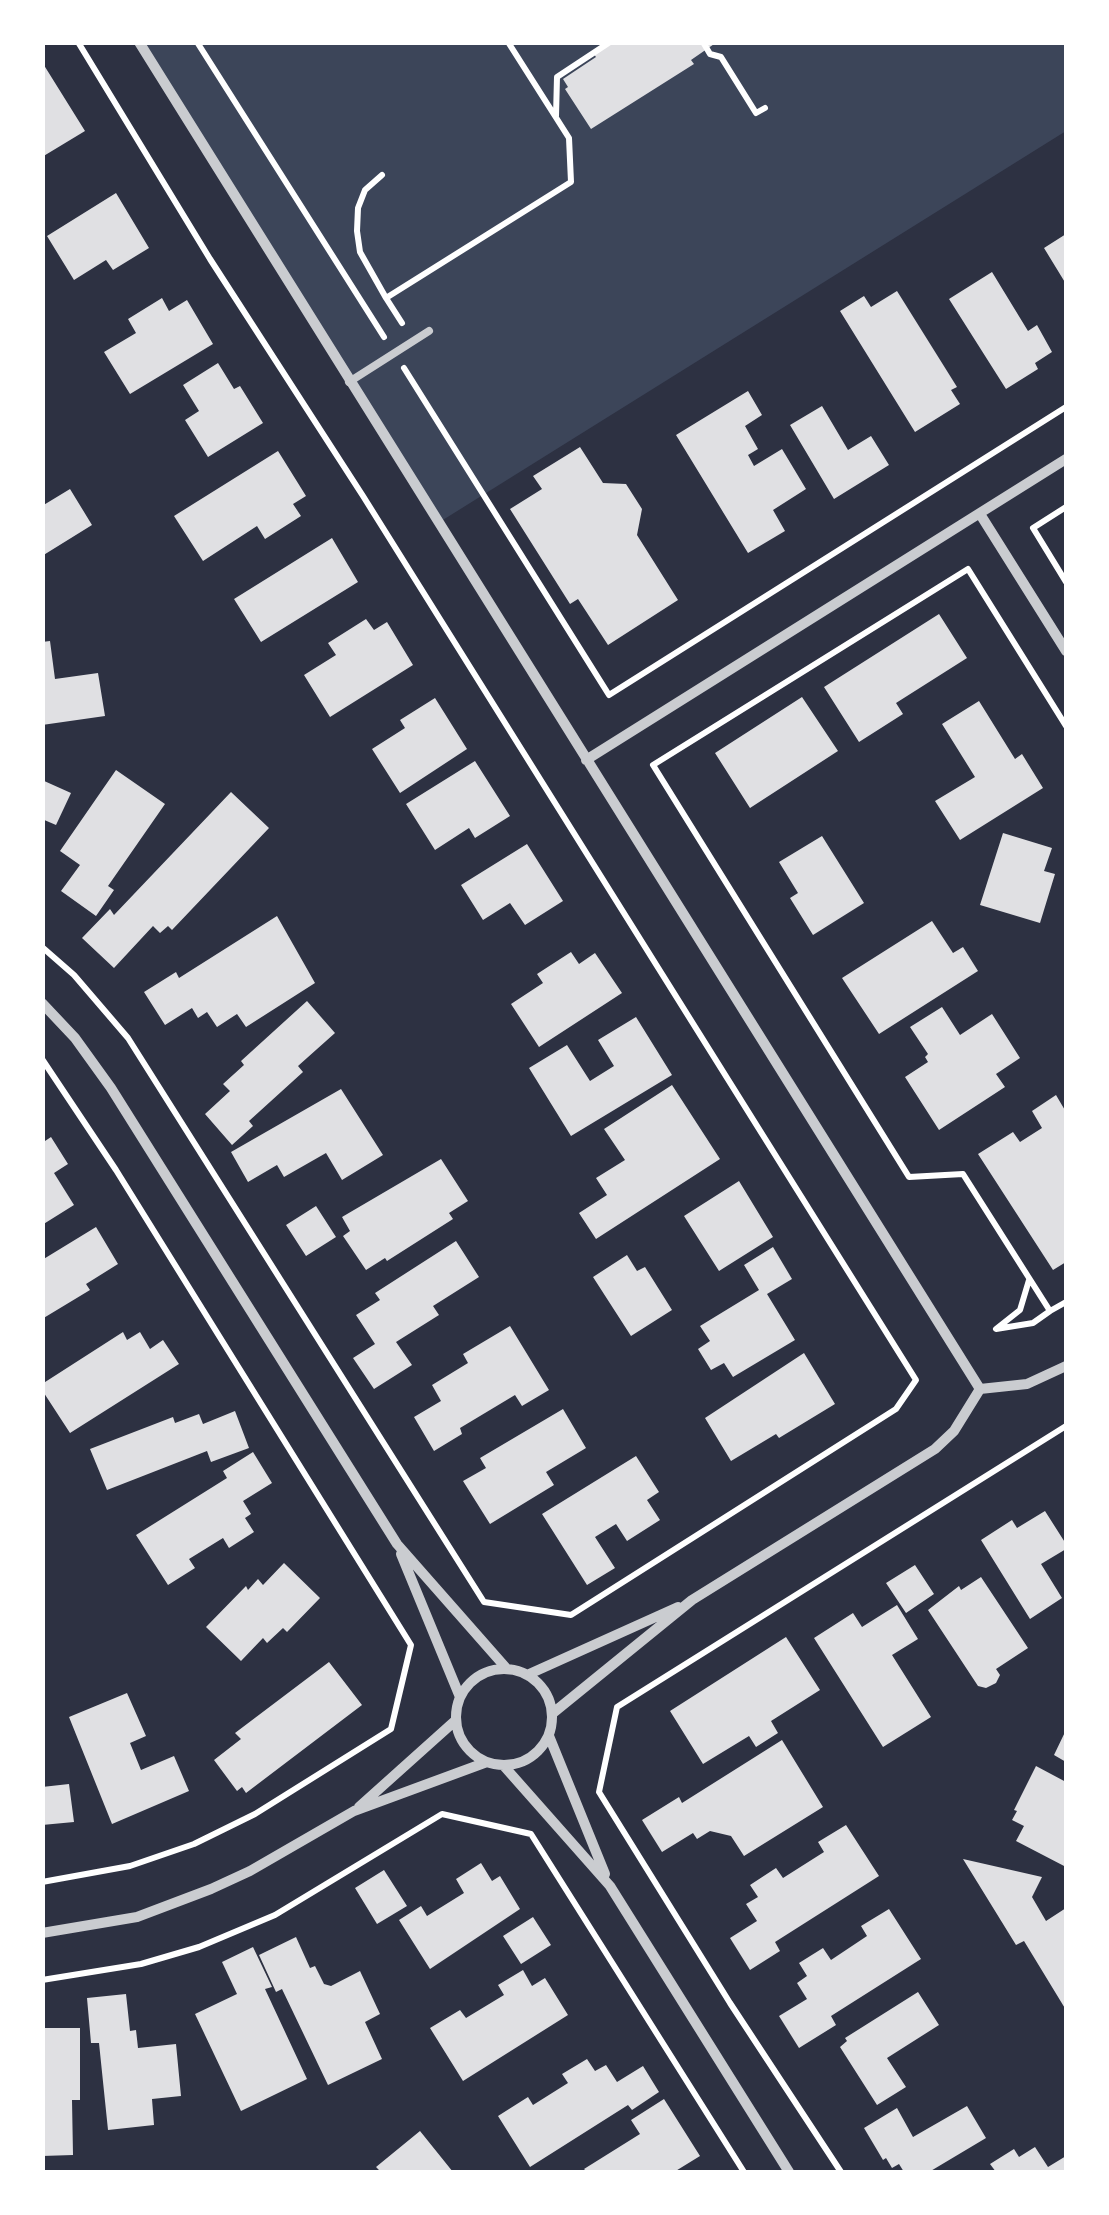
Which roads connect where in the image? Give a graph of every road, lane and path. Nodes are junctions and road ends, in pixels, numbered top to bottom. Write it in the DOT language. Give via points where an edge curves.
graph roads {
  1 [pos="78,42"];
  2 [pos="139,42"];
  3 [pos="197,42"];
  4 [pos="508,42"];
  5 [pos="610,42"];
  6 [pos="703,42"];
  7 [pos="765,108"];
  8 [pos="556,118"];
  9 [pos="382,176"];
  10 [pos="386,298"];
  11 [pos="429,330"];
  12 [pos="413,341"];
  13 [pos="394,353"];
  14 [pos="349,382"];
  15 [pos="1066,407"];
  16 [pos="1066,460"];
  17 [pos="1066,507"];
  18 [pos="980,514"];
  19 [pos="1066,582"];
  20 [pos="1066,652"];
  21 [pos="1066,726"];
  22 [pos="586,760"];
  23 [pos="42,947"];
  24 [pos="42,1002"];
  25 [pos="42,1059"];
  26 [pos="1029,1280"];
  27 [pos="1066,1302"];
  28 [pos="1050,1312"];
  29 [pos="1066,1366"];
  30 [pos="980,1389"];
  31 [pos="1066,1426"];
  32 [pos="397,1544"];
  33 [pos="692,1600"];
  34 [pos="507,1669"];
  35 [pos="527,1675"];
  36 [pos="460,1697"];
  37 [pos="553,1713"];
  38 [pos="456,1720"];
  39 [pos="548,1736"];
  40 [pos="486,1762"];
  41 [pos="503,1765"];
  42 [pos="354,1811"];
  43 [pos="42,1882"];
  44 [pos="610,1886"];
  45 [pos="42,1933"];
  46 [pos="42,1980"];
  47 [pos="744,2172"];
  48 [pos="789,2172"];
  49 [pos="841,2172"];
  1 -- 23 [label="path" via="916,1380 896,1409 571,1615 484,1602 128,1038"];
  2 -- 14 [label="street"];
  3 -- 13 [label="path"];
  4 -- 8 [label="path"];
  5 -- 8 [label="path" via="558,76"];
  6 -- 7 [label="path" via="756,113"];
  8 -- 10 [label="path" via="569,138 571,182"];
  9 -- 10 [label="path" via="365,190 357,231 360,252"];
  10 -- 12 [label="path"];
  11 -- 12 [label="lane"];
  12 -- 13 [label="lane"];
  13 -- 14 [label="lane"];
  13 -- 15 [label="path" via="609,694"];
  14 -- 22 [label="street"];
  16 -- 18 [label="street"];
  17 -- 19 [label="path" via="1033,528"];
  18 -- 20 [label="street"];
  18 -- 22 [label="street"];
  21 -- 26 [label="path" via="968,569 653,766 910,1177 964,1174"];
  22 -- 30 [label="street"];
  24 -- 32 [label="street" via="111,1088"];
  25 -- 43 [label="path" via="411,1645 391,1729 194,1844 130,1866"];
  26 -- 28 [label="path"];
  26 -- 28 [label="path" via="1020,1310 996,1329 1033,1323"];
  27 -- 28 [label="path"];
  29 -- 30 [label="street" via="1027,1384"];
  30 -- 33 [label="street" via="934,1449"];
  31 -- 49 [label="path" via="617,1707 600,1792"];
  32 -- 34 [label="street"];
  32 -- 36 [label="street"];
  33 -- 35 [label="street"];
  33 -- 37 [label="street"];
  34 -- 35 [label="street"];
  34 -- 36 [label="street" via="479,1675"];
  35 -- 37 [label="street"];
  36 -- 38 [label="street"];
  37 -- 39 [label="street"];
  38 -- 40 [label="street" via="466,1746"];
  38 -- 42 [label="street"];
  39 -- 41 [label="street" via="530,1758"];
  39 -- 44 [label="street"];
  40 -- 41 [label="street"];
  40 -- 42 [label="street"];
  41 -- 44 [label="street"];
  42 -- 45 [label="street" via="211,1889 137,1917"];
  44 -- 48 [label="street"];
  46 -- 47 [label="path" via="124,1968 199,1947 276,1915 442,1814 531,1834"];
}
